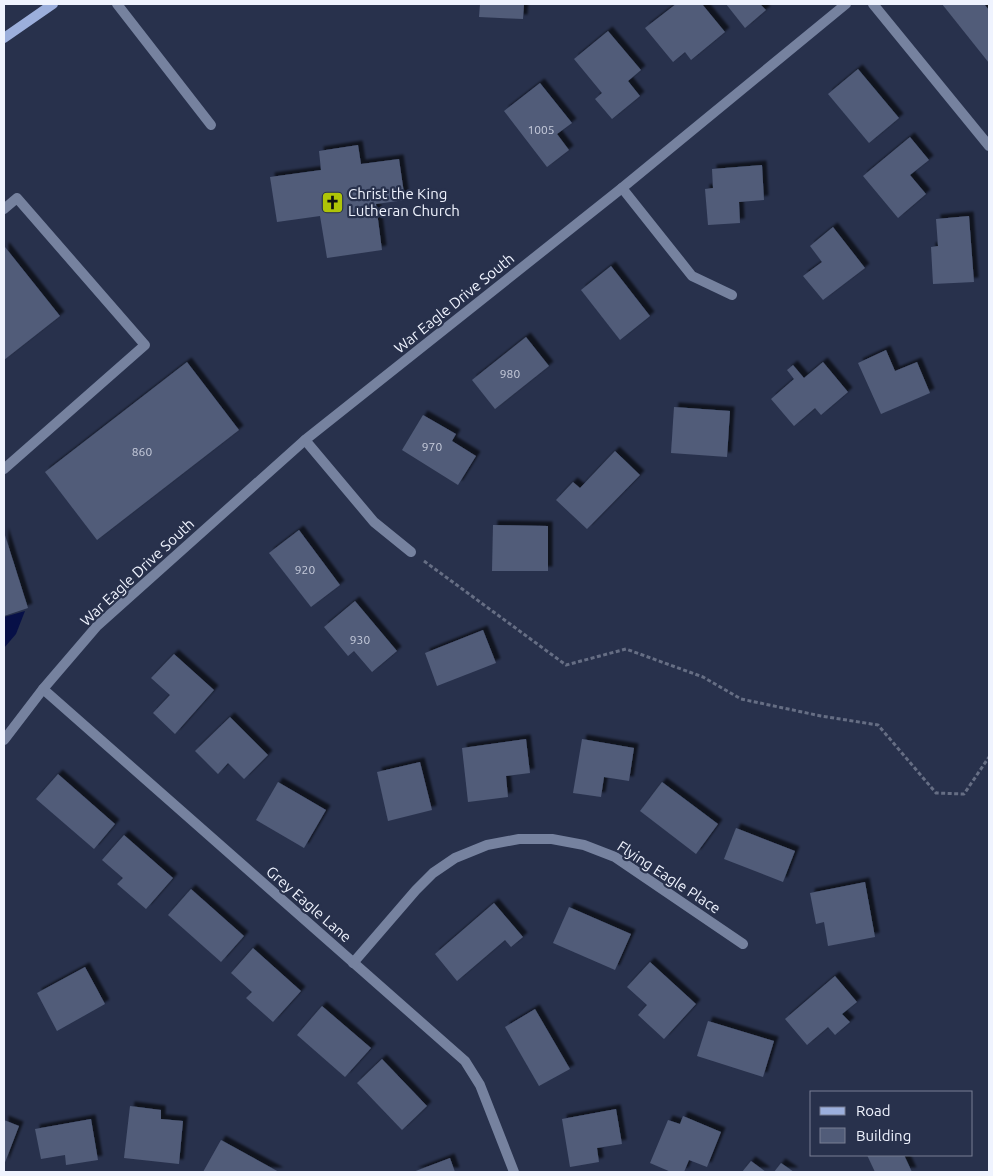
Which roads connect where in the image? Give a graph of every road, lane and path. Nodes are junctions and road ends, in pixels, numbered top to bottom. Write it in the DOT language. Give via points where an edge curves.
graph roads {
  1 [pos="53,4"];
  2 [pos="117,4"];
  3 [pos="846,4"];
  4 [pos="873,4"];
  5 [pos="4,38"];
  6 [pos="211,125"];
  7 [pos="989,146"];
  8 [pos="622,188"];
  9 [pos="4,208"];
  10 [pos="732,295"];
  11 [pos="305,440"];
  12 [pos="4,470"];
  13 [pos="411,552"];
  14 [pos="43,689"];
  15 [pos="4,740"];
  16 [pos="989,758"];
  17 [pos="743,944"];
  18 [pos="353,963"];
  19 [pos="514,1172"];
  1 -- 5 [label="main road"];
  2 -- 6 [label="street"];
  3 -- 8 [label="street, War Eagle Drive South"];
  4 -- 7 [label="street"];
  8 -- 10 [label="street" via="692,276"];
  8 -- 11 [label="street, War Eagle Drive South"];
  9 -- 12 [label="street" via="17,198 145,345"];
  11 -- 13 [label="street" via="374,522"];
  11 -- 14 [label="street, War Eagle Drive South" via="98,626"];
  13 -- 16 [label="path" via="566,665 626,649 702,677 741,698 878,725 936,794 964,794"];
  14 -- 15 [label="street, War Eagle Drive South"];
  14 -- 18 [label="street, Grey Eagle Lane"];
  17 -- 18 [label="street, Flying Eagle Place" via="615,857 584,845 520,839 487,845 455,858 433,873"];
  18 -- 19 [label="street, Grey Eagle Lane" via="465,1061 480,1085"];
}
